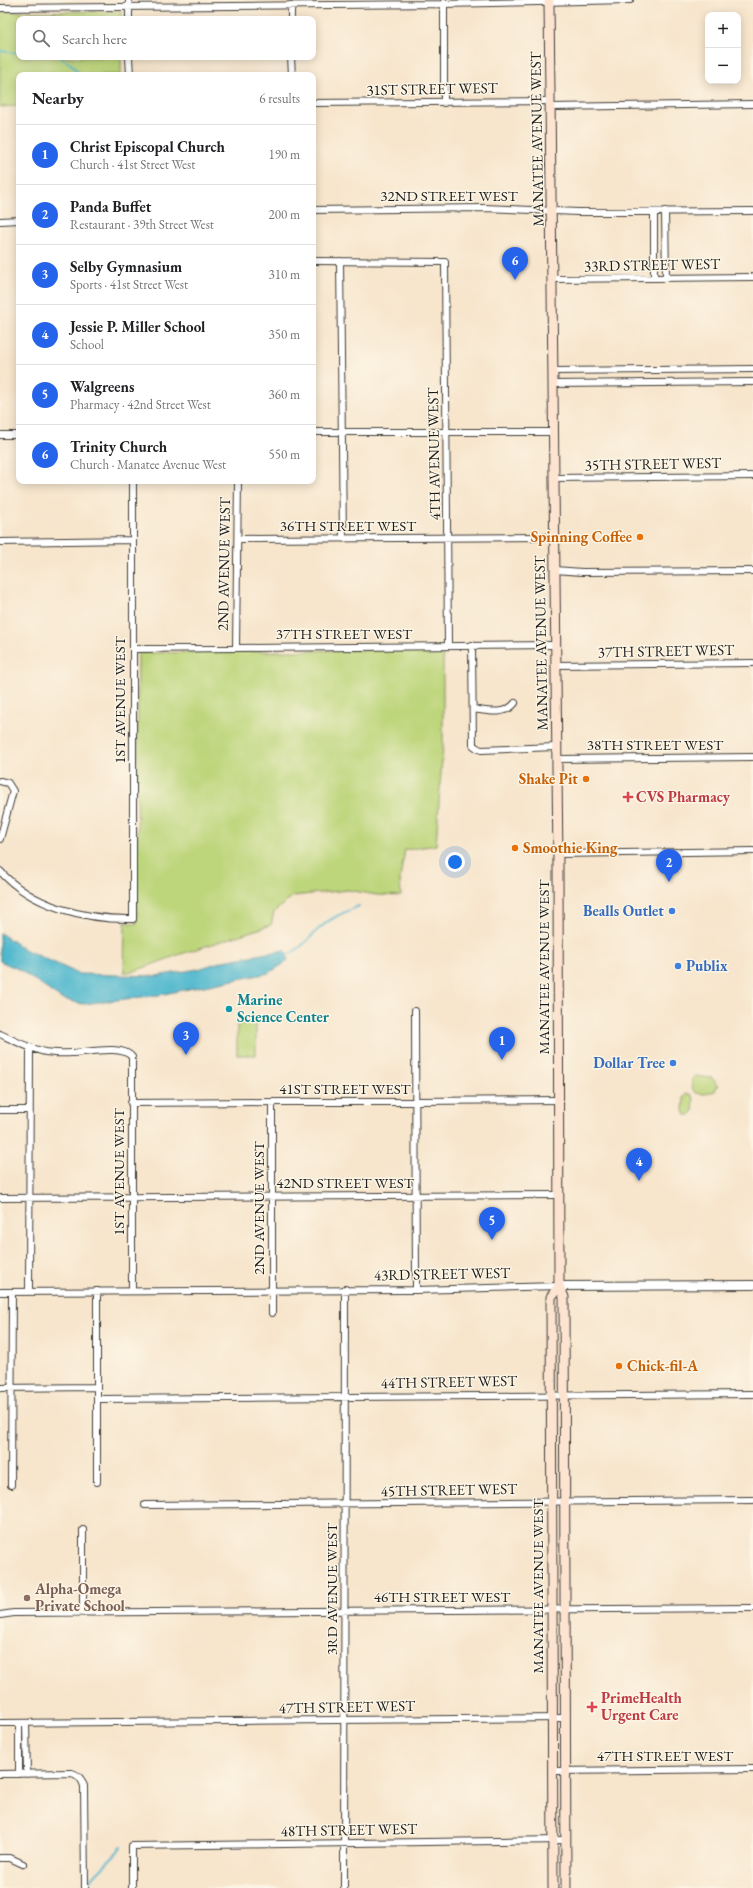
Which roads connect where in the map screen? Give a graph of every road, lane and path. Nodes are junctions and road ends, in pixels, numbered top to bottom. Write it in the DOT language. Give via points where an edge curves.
graph roads {
  1 [pos="630,0"];
  2 [pos="549,1"];
  3 [pos="444,2"];
  4 [pos="129,3"];
  5 [pos="291,5"];
  6 [pos="0,8"];
  7 [pos="129,16"];
  8 [pos="291,16"];
  9 [pos="129,60"];
  10 [pos="291,60"];
  11 [pos="130,72"];
  12 [pos="292,72"];
  13 [pos="444,102"];
  14 [pos="316,103"];
  15 [pos="551,104"];
  16 [pos="753,104"];
  17 [pos="316,210"];
  18 [pos="552,211"];
  19 [pos="753,211"];
  20 [pos="654,212"];
  21 [pos="665,212"];
  22 [pos="16,220"];
  23 [pos="0,221"];
  24 [pos="340,261"];
  25 [pos="316,262"];
  26 [pos="753,277"];
  27 [pos="654,278"];
  28 [pos="666,278"];
  29 [pos="552,279"];
  30 [pos="753,369"];
  31 [pos="553,371"];
  32 [pos="753,382"];
  33 [pos="553,384"];
  34 [pos="446,431"];
  35 [pos="316,432"];
  36 [pos="342,432"];
  37 [pos="553,432"];
  38 [pos="0,435"];
  39 [pos="16,435"];
  40 [pos="753,476"];
  41 [pos="554,478"];
  42 [pos="133,484"];
  43 [pos="238,484"];
  44 [pos="554,537"];
  45 [pos="238,539"];
  46 [pos="343,539"];
  47 [pos="448,539"];
  48 [pos="133,540"];
  49 [pos="0,542"];
  50 [pos="555,570"];
  51 [pos="753,572"];
  52 [pos="555,645"];
  53 [pos="448,646"];
  54 [pos="472,646"];
  55 [pos="236,648"];
  56 [pos="133,649"];
  57 [pos="753,663"];
  58 [pos="555,665"];
  59 [pos="515,703"];
  60 [pos="473,709"];
  61 [pos="556,747"];
  62 [pos="753,757"];
  63 [pos="557,759"];
  64 [pos="0,781"];
  65 [pos="0,839"];
  66 [pos="753,851"];
  67 [pos="558,854"];
  68 [pos="0,871"];
  69 [pos="415,1011"];
  70 [pos="0,1034"];
  71 [pos="30,1047"];
  72 [pos="558,1100"];
  73 [pos="415,1101"];
  74 [pos="272,1102"];
  75 [pos="131,1103"];
  76 [pos="0,1110"];
  77 [pos="28,1110"];
  78 [pos="273,1196"];
  79 [pos="416,1196"];
  80 [pos="559,1196"];
  81 [pos="0,1198"];
  82 [pos="28,1198"];
  83 [pos="132,1198"];
  84 [pos="753,1285"];
  85 [pos="559,1286"];
  86 [pos="345,1289"];
  87 [pos="272,1290"];
  88 [pos="416,1290"];
  89 [pos="97,1291"];
  90 [pos="132,1291"];
  91 [pos="0,1292"];
  92 [pos="12,1292"];
  93 [pos="29,1292"];
  94 [pos="272,1313"];
  95 [pos="97,1387"];
  96 [pos="0,1388"];
  97 [pos="12,1388"];
  98 [pos="551,1394"];
  99 [pos="564,1394"];
  100 [pos="753,1394"];
  101 [pos="345,1396"];
  102 [pos="97,1399"];
  103 [pos="97,1482"];
  104 [pos="11,1485"];
  105 [pos="753,1500"];
  106 [pos="551,1502"];
  107 [pos="565,1502"];
  108 [pos="345,1504"];
  109 [pos="145,1505"];
  110 [pos="83,1530"];
  111 [pos="753,1608"];
  112 [pos="565,1609"];
  113 [pos="552,1610"];
  114 [pos="346,1611"];
  115 [pos="83,1613"];
  116 [pos="0,1615"];
  117 [pos="552,1718"];
  118 [pos="565,1718"];
  119 [pos="344,1720"];
  120 [pos="0,1723"];
  121 [pos="23,1723"];
  122 [pos="753,1769"];
  123 [pos="566,1770"];
  124 [pos="552,1771"];
  125 [pos="0,1774"];
  126 [pos="19,1774"];
  127 [pos="27,1774"];
  128 [pos="566,1840"];
  129 [pos="552,1841"];
  130 [pos="344,1843"];
  131 [pos="0,1858"];
  132 [pos="23,1864"];
  133 [pos="85,1885"];
  134 [pos="132,1888"];
  135 [pos="344,1888"];
  136 [pos="553,1888"];
  137 [pos="566,1888"];
  1 -- 2 [label="street"];
  2 -- 3 [label="street"];
  2 -- 15 [label="main road, MANATEE AVENUE WEST"];
  3 -- 5 [label="street"];
  3 -- 13 [label="street"];
  4 -- 5 [label="street"];
  4 -- 6 [label="street"];
  4 -- 7 [label="street"];
  5 -- 8 [label="street"];
  9 -- 11 [label="street"];
  10 -- 12 [label="street"];
  13 -- 14 [label="street, 31ST STREET WEST"];
  13 -- 15 [label="street, 31ST STREET WEST"];
  15 -- 16 [label="street, 31ST STREET WEST"];
  15 -- 18 [label="main road, MANATEE AVENUE WEST"];
  17 -- 18 [label="street, 32ND STREET WEST" via="484,208"];
  18 -- 20 [label="street, 32ND STREET WEST"];
  18 -- 29 [label="main road, MANATEE AVENUE WEST"];
  19 -- 21 [label="street, 32ND STREET WEST"];
  20 -- 21 [label="street, 32ND STREET WEST"];
  20 -- 27 [label="street"];
  21 -- 28 [label="street"];
  22 -- 23 [label="street"];
  24 -- 25 [label="street"];
  24 -- 34 [label="street, 4TH AVENUE WEST" via="445,262"];
  24 -- 36 [label="street"];
  26 -- 28 [label="street, 33RD STREET WEST"];
  27 -- 28 [label="street, 33RD STREET WEST"];
  27 -- 29 [label="street, 33RD STREET WEST"];
  29 -- 31 [label="main road, MANATEE AVENUE WEST"];
  30 -- 31 [label="street"];
  31 -- 33 [label="main road, MANATEE AVENUE WEST"];
  32 -- 33 [label="street"];
  33 -- 37 [label="main road, MANATEE AVENUE WEST"];
  34 -- 36 [label="street"];
  34 -- 37 [label="street"];
  34 -- 47 [label="street, 4TH AVENUE WEST"];
  35 -- 36 [label="street"];
  36 -- 46 [label="street"];
  37 -- 41 [label="main road, MANATEE AVENUE WEST"];
  38 -- 39 [label="street"];
  40 -- 41 [label="street, 35TH STREET WEST"];
  41 -- 44 [label="main road, MANATEE AVENUE WEST"];
  42 -- 48 [label="street, 1ST AVENUE WEST"];
  43 -- 45 [label="street, 2ND AVENUE WEST"];
  44 -- 47 [label="street, 36TH STREET WEST"];
  44 -- 50 [label="main road, MANATEE AVENUE WEST"];
  45 -- 46 [label="street, 36TH STREET WEST"];
  45 -- 55 [label="street, 2ND AVENUE WEST"];
  46 -- 47 [label="street, 36TH STREET WEST"];
  47 -- 53 [label="street, 4TH AVENUE WEST"];
  48 -- 49 [label="street"];
  48 -- 56 [label="street, 1ST AVENUE WEST"];
  50 -- 51 [label="street"];
  50 -- 52 [label="main road, MANATEE AVENUE WEST"];
  52 -- 54 [label="street, 37TH STREET WEST"];
  52 -- 58 [label="main road, MANATEE AVENUE WEST"];
  53 -- 54 [label="street, 37TH STREET WEST"];
  53 -- 55 [label="street, 37TH STREET WEST"];
  54 -- 60 [label="street"];
  55 -- 56 [label="street, 37TH STREET WEST"];
  56 -- 68 [label="street, 1ST AVENUE WEST" via="133,919 96,918 46,903 16,885"];
  57 -- 58 [label="street, 37TH STREET WEST"];
  58 -- 61 [label="main road, MANATEE AVENUE WEST"];
  59 -- 60 [label="street" via="504,711"];
  60 -- 61 [label="street" via="473,745 477,748"];
  61 -- 63 [label="main road, MANATEE AVENUE WEST"];
  62 -- 63 [label="street, 38TH STREET WEST"];
  63 -- 67 [label="main road, MANATEE AVENUE WEST"];
  64 -- 65 [label="street" via="8,783 13,791"];
  66 -- 67 [label="street"];
  67 -- 72 [label="main road, MANATEE AVENUE WEST"];
  69 -- 73 [label="street"];
  70 -- 71 [label="street"];
  71 -- 75 [label="street, 1ST AVENUE WEST" via="62,1053 116,1050 129,1054 132,1063"];
  71 -- 77 [label="street"];
  72 -- 73 [label="street, 41ST STREET WEST"];
  72 -- 80 [label="main road, MANATEE AVENUE WEST"];
  73 -- 74 [label="street, 41ST STREET WEST"];
  73 -- 79 [label="street"];
  74 -- 75 [label="street, 41ST STREET WEST"];
  74 -- 78 [label="street, 2ND AVENUE WEST"];
  75 -- 83 [label="street, 1ST AVENUE WEST"];
  76 -- 77 [label="street"];
  77 -- 82 [label="street"];
  78 -- 79 [label="street, 42ND STREET WEST"];
  78 -- 83 [label="street, 42ND STREET WEST"];
  78 -- 87 [label="street, 2ND AVENUE WEST"];
  79 -- 80 [label="street, 42ND STREET WEST"];
  79 -- 88 [label="street"];
  80 -- 85 [label="main road, MANATEE AVENUE WEST"];
  81 -- 82 [label="street, 42ND STREET WEST"];
  82 -- 83 [label="street, 42ND STREET WEST"];
  82 -- 93 [label="street"];
  83 -- 90 [label="street, 1ST AVENUE WEST"];
  84 -- 85 [label="street, 43RD STREET WEST"];
  85 -- 88 [label="street, 43RD STREET WEST"];
  85 -- 98 [label="main road, MANATEE AVENUE WEST" via="551,1297"];
  85 -- 99 [label="main road, MANATEE AVENUE WEST" via="564,1297"];
  86 -- 87 [label="street, 43RD STREET WEST"];
  86 -- 88 [label="street, 43RD STREET WEST"];
  86 -- 101 [label="street, 3RD AVENUE WEST"];
  87 -- 90 [label="street, 43RD STREET WEST"];
  87 -- 94 [label="street, 2ND AVENUE WEST"];
  89 -- 90 [label="street, 43RD STREET WEST"];
  89 -- 93 [label="street, 43RD STREET WEST"];
  89 -- 95 [label="street"];
  91 -- 92 [label="street, 43RD STREET WEST"];
  92 -- 93 [label="street, 43RD STREET WEST"];
  92 -- 97 [label="street"];
  95 -- 97 [label="street"];
  95 -- 102 [label="street"];
  96 -- 97 [label="street"];
  97 -- 104 [label="street"];
  98 -- 99 [label="street, 44TH STREET WEST"];
  98 -- 101 [label="street, 44TH STREET WEST"];
  98 -- 106 [label="main road, MANATEE AVENUE WEST"];
  99 -- 100 [label="street, 44TH STREET WEST"];
  99 -- 107 [label="main road, MANATEE AVENUE WEST"];
  101 -- 102 [label="street, 44TH STREET WEST"];
  101 -- 108 [label="street, 3RD AVENUE WEST"];
  102 -- 103 [label="street"];
  105 -- 107 [label="street, 45TH STREET WEST"];
  106 -- 107 [label="street, 45TH STREET WEST"];
  106 -- 108 [label="street, 45TH STREET WEST"];
  106 -- 113 [label="main road, MANATEE AVENUE WEST"];
  107 -- 112 [label="main road, MANATEE AVENUE WEST"];
  108 -- 109 [label="street, 45TH STREET WEST"];
  108 -- 114 [label="street, 3RD AVENUE WEST"];
  110 -- 115 [label="street"];
  111 -- 112 [label="street, 46TH STREET WEST"];
  112 -- 113 [label="street, 46TH STREET WEST"];
  112 -- 118 [label="main road, MANATEE AVENUE WEST"];
  113 -- 114 [label="street, 46TH STREET WEST"];
  113 -- 117 [label="main road, MANATEE AVENUE WEST"];
  114 -- 115 [label="street, 46TH STREET WEST"];
  114 -- 119 [label="street, 3RD AVENUE WEST"];
  115 -- 116 [label="street, 46TH STREET WEST"];
  117 -- 118 [label="street, 47TH STREET WEST"];
  117 -- 119 [label="street, 47TH STREET WEST"];
  117 -- 124 [label="main road, MANATEE AVENUE WEST"];
  118 -- 123 [label="main road, MANATEE AVENUE WEST"];
  119 -- 121 [label="street, 47TH STREET WEST"];
  119 -- 130 [label="street, 3RD AVENUE WEST"];
  120 -- 121 [label="street, 47TH STREET WEST"];
  121 -- 126 [label="street"];
  121 -- 127 [label="street"];
  122 -- 123 [label="street, 47TH STREET WEST"];
  123 -- 124 [label="street, 47TH STREET WEST"];
  123 -- 128 [label="main road, MANATEE AVENUE WEST"];
  124 -- 129 [label="main road, MANATEE AVENUE WEST"];
  125 -- 126 [label="street"];
  126 -- 127 [label="street"];
  127 -- 133 [label="street" via="72,1773 82,1780"];
  128 -- 129 [label="street, 48TH STREET WEST"];
  128 -- 137 [label="main road, MANATEE AVENUE WEST"];
  129 -- 130 [label="street, 48TH STREET WEST"];
  129 -- 136 [label="main road, MANATEE AVENUE WEST"];
  130 -- 134 [label="street, 48TH STREET WEST" via="132,1846"];
  130 -- 135 [label="street, 3RD AVENUE WEST"];
  131 -- 132 [label="street" via="10,1858"];
}
